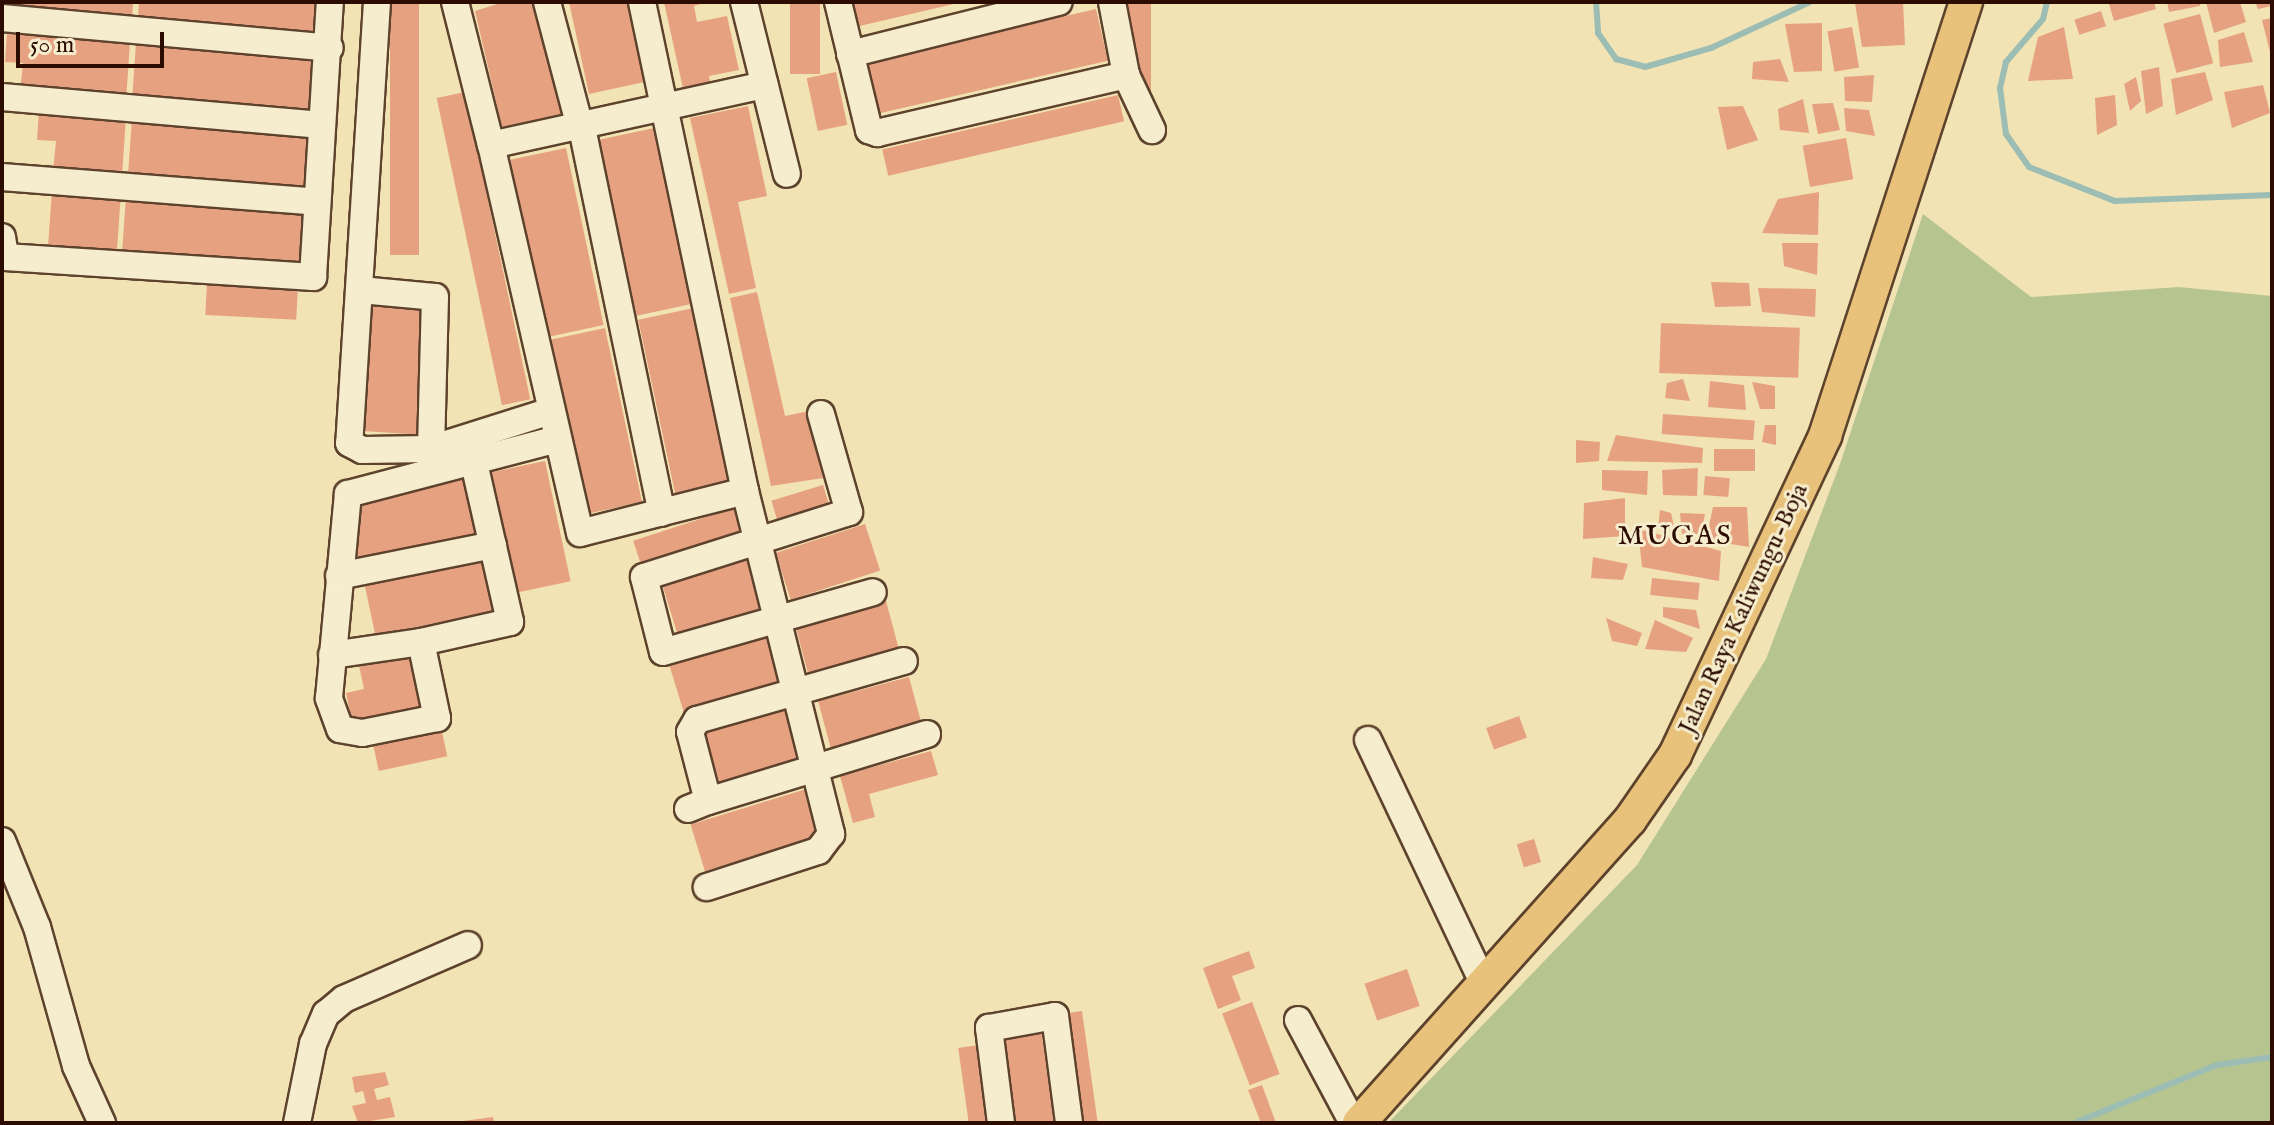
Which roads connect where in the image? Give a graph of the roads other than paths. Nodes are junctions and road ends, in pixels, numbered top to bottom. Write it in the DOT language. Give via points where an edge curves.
graph roads {
  1 [pos="330,2"];
  2 [pos="377,2"];
  3 [pos="455,2"];
  4 [pos="547,2"];
  5 [pos="642,2"];
  6 [pos="744,2"];
  7 [pos="838,2"];
  8 [pos="1059,2"];
  9 [pos="1112,2"];
  10 [pos="1966,2"];
  11 [pos="2,18"];
  12 [pos="330,48"];
  13 [pos="850,54"];
  14 [pos="1126,75"];
  15 [pos="765,85"];
  16 [pos="2,97"];
  17 [pos="666,106"];
  18 [pos="580,123"];
  19 [pos="322,125"];
  20 [pos="1152,130"];
  21 [pos="491,145"];
  22 [pos="787,174"];
  23 [pos="2,177"];
  24 [pos="317,202"];
  25 [pos="2,237"];
  26 [pos="360,290"];
  27 [pos="551,411"];
  28 [pos="821,414"];
  29 [pos="558,439"];
  30 [pos="431,449"];
  31 [pos="474,463"];
  32 [pos="745,491"];
  33 [pos="662,513"];
  34 [pos="757,541"];
  35 [pos="493,545"];
  36 [pos="339,576"];
  37 [pos="873,592"];
  38 [pos="777,621"];
  39 [pos="421,642"];
  40 [pos="332,655"];
  41 [pos="904,661"];
  42 [pos="796,692"];
  43 [pos="927,734"];
  44 [pos="1368,740"];
  45 [pos="817,767"];
  46 [pos="2,841"];
  47 [pos="707,887"];
  48 [pos="468,945"];
  49 [pos="1483,982"];
  50 [pos="1298,1020"];
  51 [pos="102,1123"];
  52 [pos="297,1123"];
  53 [pos="1001,1123"];
  54 [pos="1069,1123"];
  55 [pos="1356,1123"];
  1 -- 12 [label="street"];
  2 -- 26 [label="street"];
  3 -- 21 [label="street"];
  4 -- 18 [label="street"];
  5 -- 17 [label="street"];
  6 -- 15 [label="street"];
  7 -- 13 [label="street"];
  8 -- 13 [label="street"];
  9 -- 14 [label="street"];
  10 -- 49 [label="main road, Jalan Raya Kaliwungu-Boja" via="1825,436 1705,698 1630,820"];
  11 -- 12 [label="street"];
  12 -- 19 [label="street"];
  13 -- 14 [label="street" via="869,130 877,133"];
  14 -- 20 [label="street"];
  15 -- 17 [label="street"];
  15 -- 22 [label="street"];
  16 -- 19 [label="street"];
  17 -- 18 [label="street"];
  17 -- 32 [label="street"];
  18 -- 21 [label="street"];
  18 -- 33 [label="street"];
  19 -- 24 [label="street"];
  21 -- 27 [label="street"];
  23 -- 24 [label="street"];
  24 -- 25 [label="street" via="313,277 5,257"];
  26 -- 30 [label="street" via="435,297"];
  26 -- 30 [label="street" via="349,443 362,450"];
  27 -- 29 [label="street"];
  27 -- 30 [label="street"];
  28 -- 34 [label="street" via="849,512"];
  29 -- 31 [label="street"];
  29 -- 33 [label="street" via="580,533"];
  31 -- 35 [label="street"];
  31 -- 36 [label="street" via="348,494"];
  32 -- 33 [label="street"];
  32 -- 34 [label="street"];
  34 -- 38 [label="street"];
  34 -- 38 [label="street" via="644,577 663,652"];
  35 -- 36 [label="street"];
  35 -- 39 [label="street" via="510,622"];
  36 -- 40 [label="street"];
  37 -- 38 [label="street"];
  38 -- 42 [label="street"];
  39 -- 40 [label="street"];
  39 -- 40 [label="street" via="437,718 362,733 340,729 329,698"];
  41 -- 42 [label="street"];
  42 -- 45 [label="street"];
  42 -- 45 [label="street" via="697,720 690,732 698,805"];
  43 -- 45 [label="street"];
  44 -- 49 [label="street"];
  45 -- 47 [label="street" via="831,834 827,844"];
  46 -- 51 [label="street" via="37,927 76,1066"];
  48 -- 52 [label="street" via="344,999 326,1014 313,1044"];
  49 -- 55 [label="main road, Jalan Raya Kaliwungu-Boja"];
  50 -- 55 [label="street"];
  53 -- 54 [label="street" via="989,1028 1055,1016"];
}
